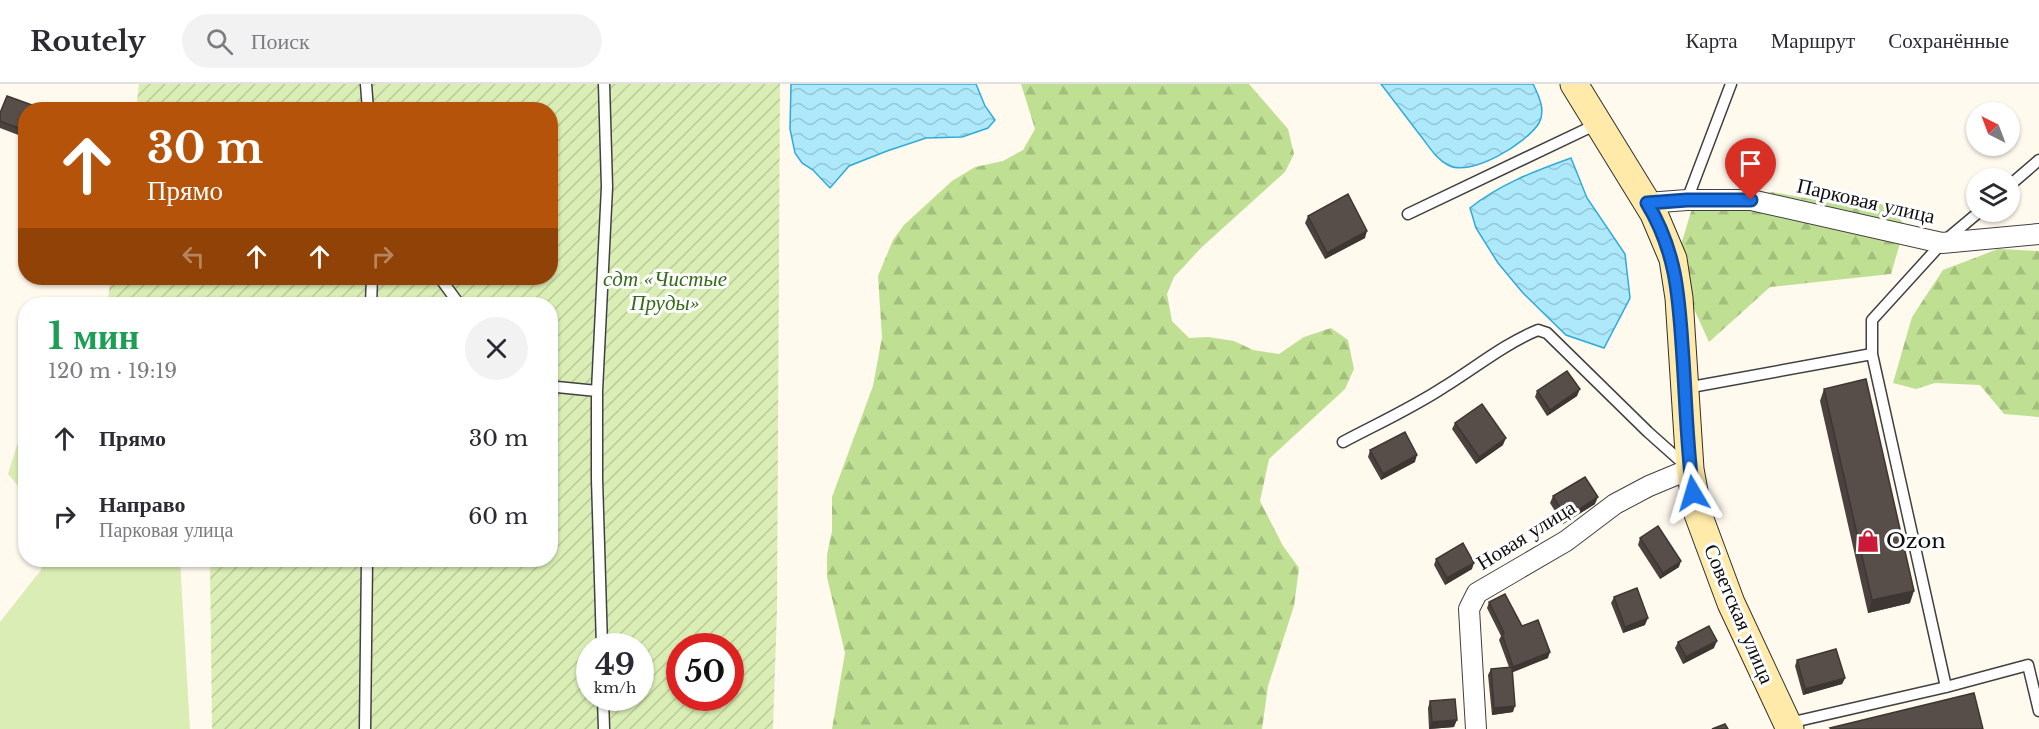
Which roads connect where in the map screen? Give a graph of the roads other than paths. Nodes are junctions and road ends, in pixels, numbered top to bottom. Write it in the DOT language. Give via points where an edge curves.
graph roads {
  1 [pos="366,84"];
  2 [pos="604,84"];
  3 [pos="1574,84"];
  4 [pos="1731,84"];
  5 [pos="367,102"];
  6 [pos="1598,124"];
  7 [pos="2039,160"];
  8 [pos="2020,176"];
  9 [pos="1687,200"];
  10 [pos="1647,203"];
  11 [pos="1408,214"];
  12 [pos="1966,222"];
  13 [pos="2039,234"];
  14 [pos="1942,243"];
  15 [pos="1872,354"];
  16 [pos="558,387"];
  17 [pos="1685,388"];
  18 [pos="597,391"];
  19 [pos="1343,442"];
  20 [pos="1690,469"];
  21 [pos="367,567"];
  22 [pos="602,633"];
  23 [pos="1946,687"];
  24 [pos="603,711"];
  25 [pos="2039,711"];
  26 [pos="1789,726"];
  27 [pos="364,729"];
  28 [pos="604,729"];
  29 [pos="1476,729"];
  1 -- 5 [label="lane"];
  2 -- 18 [label="lane" via="607,187"];
  3 -- 6 [label="main road, Советская улица"];
  4 -- 9 [label="lane"];
  6 -- 10 [label="main road, Советская улица"];
  6 -- 11 [label="lane"];
  7 -- 8 [label="lane"];
  9 -- 10 [label="street, Парковая улица"];
  9 -- 14 [label="street, Парковая улица" via="1751,200"];
  10 -- 17 [label="main road, Советская улица" via="1673,259"];
  12 -- 14 [label="lane"];
  13 -- 14 [label="street, Парковая улица"];
  14 -- 15 [label="lane" via="1872,320"];
  15 -- 17 [label="lane"];
  15 -- 23 [label="lane"];
  16 -- 18 [label="lane"];
  17 -- 20 [label="main road, Советская улица"];
  18 -- 22 [label="lane"];
  19 -- 20 [label="lane" via="1539,330 1547,333"];
  20 -- 26 [label="main road, Советская улица" via="1698,514 1714,560"];
  20 -- 29 [label="street, Новая улица" via="1615,504 1566,541 1477,594 1469,609"];
  21 -- 27 [label="lane"];
  23 -- 25 [label="lane" via="2028,665"];
  23 -- 26 [label="lane"];
  24 -- 28 [label="lane"];
}
